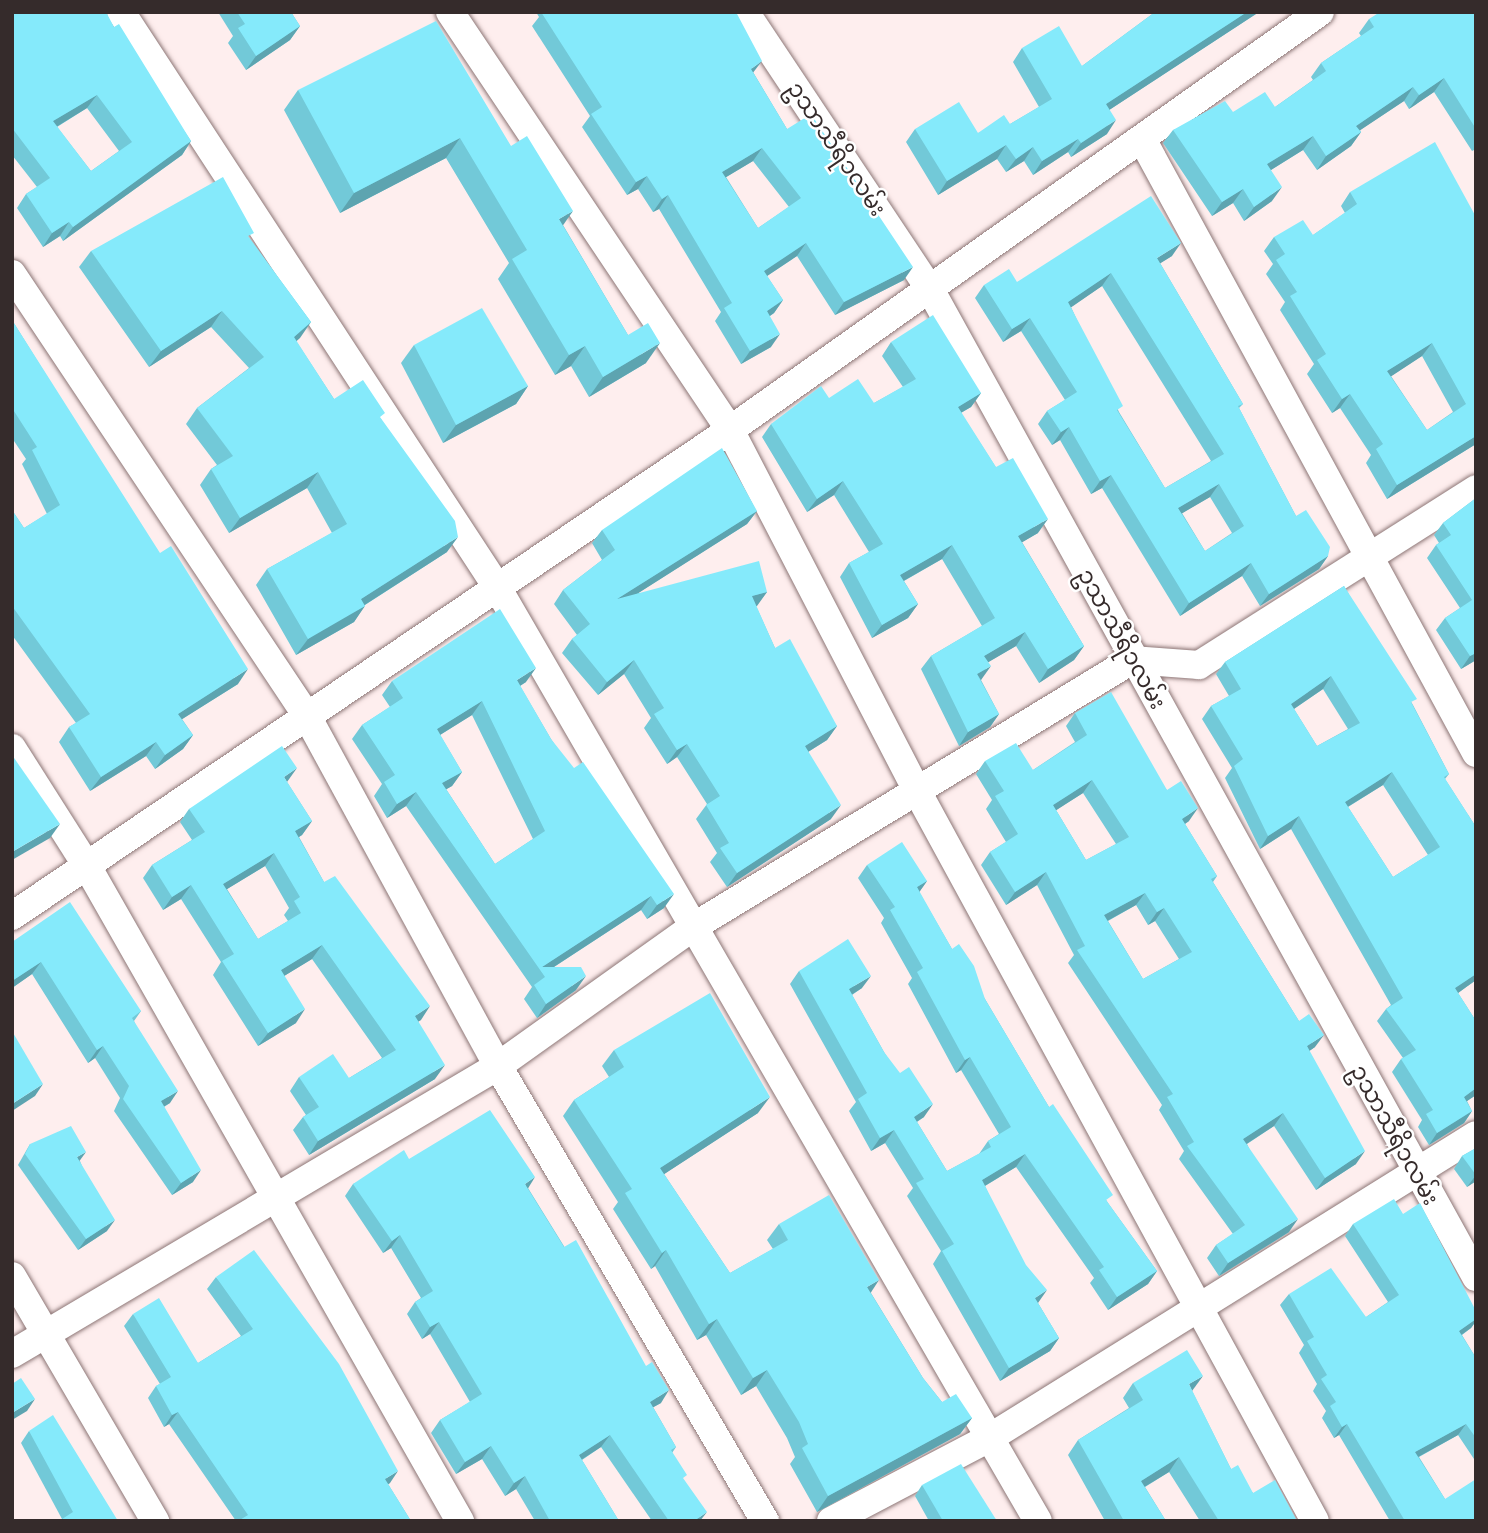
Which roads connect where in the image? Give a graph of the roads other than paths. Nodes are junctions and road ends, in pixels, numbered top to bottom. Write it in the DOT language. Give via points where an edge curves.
graph roads {
  1 [pos="121,12"];
  2 [pos="450,12"];
  3 [pos="746,12"];
  4 [pos="1320,12"];
  5 [pos="1142,139"];
  6 [pos="12,274"];
  7 [pos="930,289"];
  8 [pos="730,430"];
  9 [pos="1476,489"];
  10 [pos="1371,559"];
  11 [pos="498,587"];
  12 [pos="1132,660"];
  13 [pos="307,716"];
  14 [pos="12,748"];
  15 [pos="1476,752"];
  16 [pos="917,790"];
  17 [pos="87,866"];
  18 [pos="12,916"];
  19 [pos="693,927"];
  20 [pos="498,1066"];
  21 [pos="1476,1135"];
  22 [pos="1411,1169"];
  23 [pos="275,1203"];
  24 [pos="12,1276"];
  25 [pos="1476,1277"];
  26 [pos="1200,1309"];
  27 [pos="45,1333"];
  28 [pos="12,1354"];
  29 [pos="991,1437"];
  30 [pos="155,1521"];
  31 [pos="460,1521"];
  32 [pos="765,1521"];
  33 [pos="831,1521"];
  34 [pos="1038,1521"];
  35 [pos="1315,1521"];
  1 -- 11 [label="street"];
  2 -- 8 [label="street"];
  3 -- 7 [label="street, ဥသာသီရိ၁လမ်း"];
  4 -- 5 [label="street"];
  5 -- 7 [label="street"];
  5 -- 10 [label="street"];
  6 -- 13 [label="street"];
  7 -- 8 [label="street"];
  7 -- 12 [label="street, ဥသာသီရိ၁လမ်း"];
  8 -- 11 [label="street"];
  8 -- 16 [label="street"];
  9 -- 10 [label="street"];
  10 -- 12 [label="street" via="1199,665"];
  10 -- 15 [label="street"];
  11 -- 13 [label="street"];
  11 -- 19 [label="street"];
  12 -- 16 [label="street"];
  12 -- 22 [label="street, ဥသာသီရိ၁လမ်း"];
  13 -- 17 [label="street"];
  13 -- 20 [label="street"];
  14 -- 17 [label="street"];
  16 -- 19 [label="street"];
  16 -- 26 [label="street"];
  17 -- 18 [label="street"];
  17 -- 23 [label="street"];
  19 -- 20 [label="street"];
  19 -- 29 [label="street"];
  20 -- 23 [label="street"];
  20 -- 32 [label="street"];
  21 -- 22 [label="street"];
  22 -- 25 [label="street, ဥသာသီရိ၁လမ်း"];
  22 -- 26 [label="street"];
  23 -- 27 [label="street"];
  23 -- 31 [label="street"];
  24 -- 27 [label="street"];
  26 -- 29 [label="street"];
  26 -- 35 [label="street"];
  27 -- 28 [label="street"];
  27 -- 30 [label="street"];
  29 -- 33 [label="street"];
  29 -- 34 [label="street"];
}
